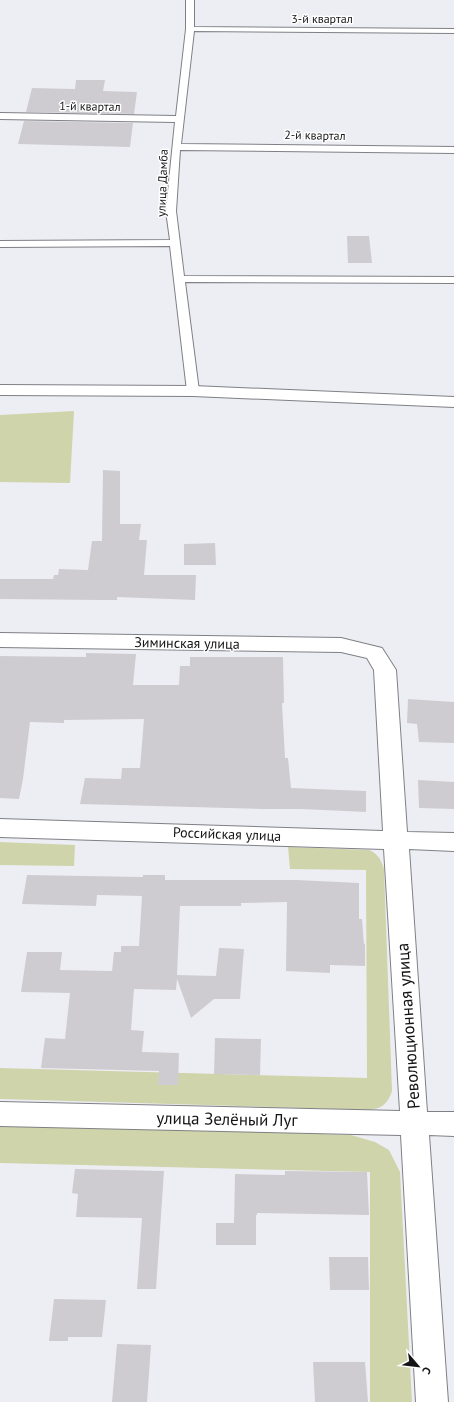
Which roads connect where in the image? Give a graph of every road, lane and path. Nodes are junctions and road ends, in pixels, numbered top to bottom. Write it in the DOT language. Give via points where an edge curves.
graph roads {
  1 [pos="190,0"];
  2 [pos="190,29"];
  3 [pos="454,31"];
  4 [pos="0,116"];
  5 [pos="179,119"];
  6 [pos="176,147"];
  7 [pos="454,150"];
  8 [pos="175,243"];
  9 [pos="0,244"];
  10 [pos="179,279"];
  11 [pos="454,280"];
  12 [pos="0,390"];
  13 [pos="193,392"];
  14 [pos="454,402"];
  15 [pos="0,640"];
  16 [pos="374,653"];
  17 [pos="0,828"];
  18 [pos="395,839"];
  19 [pos="454,842"];
  20 [pos="0,1114"];
  21 [pos="414,1123"];
  22 [pos="454,1124"];
  23 [pos="432,1402"];
  1 -- 2 [label="lane, улица Дамба"];
  2 -- 3 [label="lane, 3-й квартал"];
  2 -- 5 [label="lane, улица Дамба"];
  4 -- 5 [label="lane, 1-й квартал"];
  5 -- 6 [label="lane, улица Дамба"];
  6 -- 7 [label="lane, 2-й квартал"];
  6 -- 8 [label="lane, улица Дамба" via="171,211"];
  8 -- 9 [label="lane"];
  8 -- 10 [label="lane, улица Дамба"];
  10 -- 11 [label="lane"];
  10 -- 13 [label="lane, улица Дамба"];
  12 -- 13 [label="street"];
  13 -- 14 [label="street"];
  15 -- 16 [label="street, Зиминская улица" via="340,646"];
  16 -- 18 [label="street, Революционная улица" via="385,670"];
  17 -- 18 [label="street, Российская улица"];
  18 -- 19 [label="street, Российская улица"];
  18 -- 21 [label="street, Революционная улица"];
  20 -- 21 [label="street, улица Зелёный Луг"];
  21 -- 22 [label="street, улица Зелёный Луг"];
  21 -- 23 [label="street, Революционная улица"];
}
